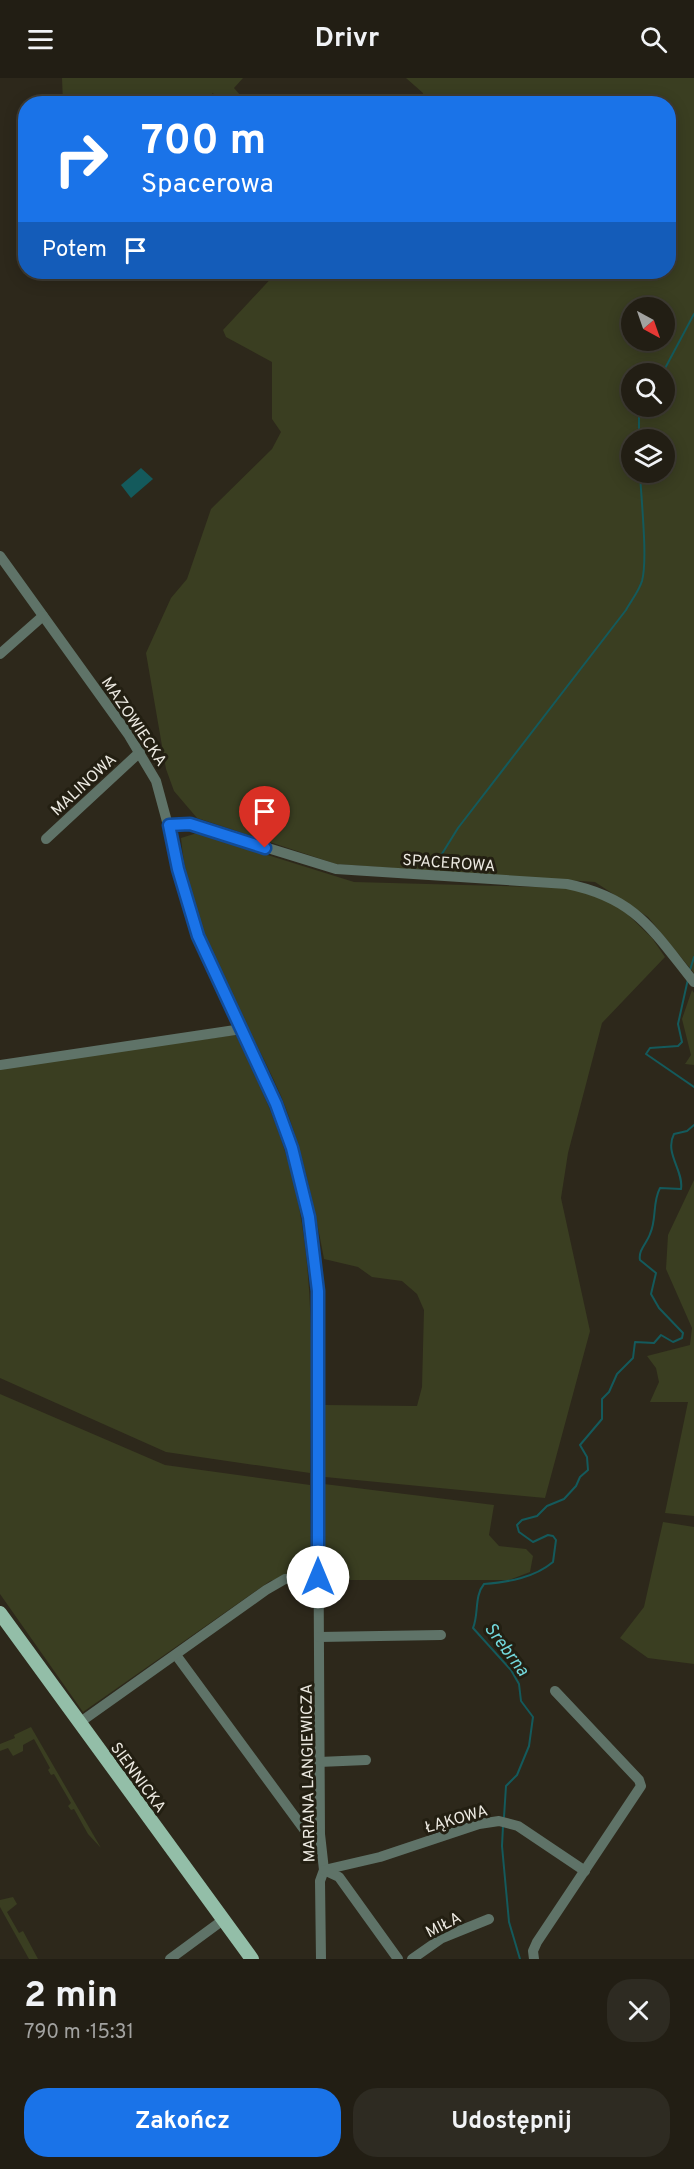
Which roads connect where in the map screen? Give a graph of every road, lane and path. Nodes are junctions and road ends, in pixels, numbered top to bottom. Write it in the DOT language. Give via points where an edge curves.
graph roads {
  1 [pos="0,556"];
  2 [pos="43,616"];
  3 [pos="0,654"];
  4 [pos="140,752"];
  5 [pos="169,825"];
  6 [pos="46,839"];
  7 [pos="694,982"];
  8 [pos="242,1029"];
  9 [pos="0,1065"];
  10 [pos="318,1581"];
  11 [pos="0,1613"];
  12 [pos="4,1629"];
  13 [pos="441,1635"];
  14 [pos="319,1637"];
  15 [pos="176,1655"];
  16 [pos="555,1691"];
  17 [pos="79,1723"];
  18 [pos="366,1760"];
  19 [pos="319,1762"];
  20 [pos="320,1834"];
  21 [pos="324,1870"];
  22 [pos="585,1871"];
  23 [pos="489,1919"];
  24 [pos="223,1920"];
  25 [pos="170,1959"];
  26 [pos="252,1959"];
  27 [pos="321,1959"];
  28 [pos="398,1959"];
  29 [pos="412,1959"];
  30 [pos="534,1959"];
  1 -- 2 [label="street, MAZOWIECKA"];
  2 -- 3 [label="street"];
  2 -- 4 [label="street, MAZOWIECKA"];
  4 -- 5 [label="street, MAZOWIECKA" via="156,781"];
  4 -- 6 [label="street, MALINOWA"];
  5 -- 7 [label="street, SPACEROWA" via="190,824 336,869 589,888 631,908"];
  5 -- 8 [label="street, MAZOWIECKA" via="198,936"];
  8 -- 9 [label="street"];
  8 -- 10 [label="street, MAZOWIECKA" via="284,1126 309,1217 318,1291"];
  10 -- 14 [label="street, MARIANA LANGIEWICZA"];
  10 -- 15 [label="street" via="285,1579"];
  11 -- 12 [label="main road, SIENNICKA"];
  12 -- 17 [label="main road, SIENNICKA" via="42,1668"];
  13 -- 14 [label="street"];
  14 -- 19 [label="street, MARIANA LANGIEWICZA"];
  15 -- 17 [label="street"];
  15 -- 20 [label="street" via="304,1829"];
  16 -- 22 [label="street" via="641,1783"];
  17 -- 24 [label="main road, SIENNICKA"];
  18 -- 19 [label="street"];
  19 -- 20 [label="street, MARIANA LANGIEWICZA"];
  20 -- 21 [label="street, MARIANA LANGIEWICZA"];
  21 -- 22 [label="street, ŁĄKOWA" via="380,1857 493,1821 511,1823"];
  21 -- 27 [label="street, MARIANA LANGIEWICZA" via="320,1881"];
  21 -- 28 [label="street" via="339,1877"];
  22 -- 30 [label="street" via="534,1947"];
  23 -- 29 [label="street, MIŁA" via="442,1938"];
  24 -- 25 [label="street"];
  24 -- 26 [label="main road, SIENNICKA"];
}
